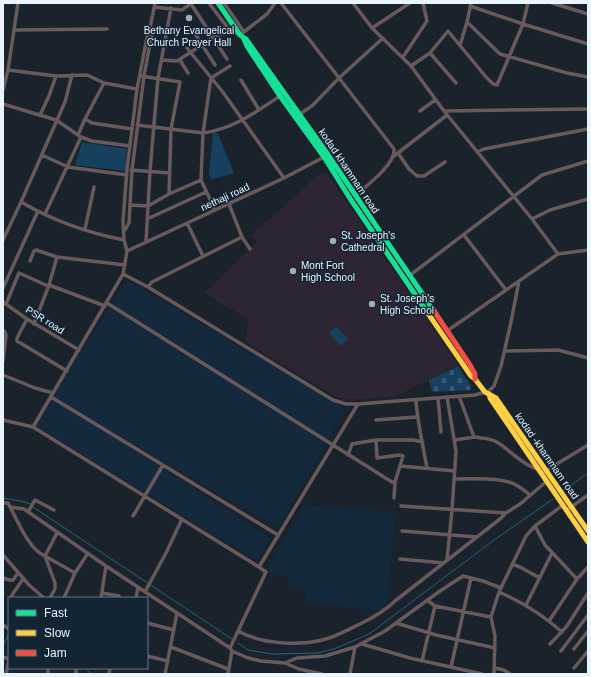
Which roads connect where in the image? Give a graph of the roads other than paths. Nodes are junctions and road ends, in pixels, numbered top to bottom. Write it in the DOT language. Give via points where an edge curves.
graph roads {
  1 [pos="18,3"];
  2 [pos="191,3"];
  3 [pos="209,3"];
  4 [pos="218,3"];
  5 [pos="224,3"];
  6 [pos="276,3"];
  7 [pos="281,3"];
  8 [pos="352,3"];
  9 [pos="410,3"];
  10 [pos="423,3"];
  11 [pos="528,3"];
  12 [pos="552,3"];
  13 [pos="155,5"];
  14 [pos="471,5"];
  15 [pos="171,8"];
  16 [pos="588,14"];
  17 [pos="467,22"];
  18 [pos="522,24"];
  19 [pos="107,28"];
  20 [pos="150,28"];
  21 [pos="372,28"];
  22 [pos="14,30"];
  23 [pos="230,31"];
  24 [pos="194,32"];
  25 [pos="242,35"];
  26 [pos="213,37"];
  27 [pos="383,38"];
  28 [pos="588,44"];
  29 [pos="202,45"];
  30 [pos="460,45"];
  31 [pos="187,48"];
  32 [pos="191,53"];
  33 [pos="430,53"];
  34 [pos="403,57"];
  35 [pos="509,58"];
  36 [pos="227,59"];
  37 [pos="162,60"];
  38 [pos="180,60"];
  39 [pos="215,65"];
  40 [pos="230,66"];
  41 [pos="411,66"];
  42 [pos="8,70"];
  43 [pos="188,73"];
  44 [pos="72,75"];
  45 [pos="56,76"];
  46 [pos="139,76"];
  47 [pos="144,76"];
  48 [pos="588,77"];
  49 [pos="158,78"];
  50 [pos="211,78"];
  51 [pos="339,78"];
  52 [pos="241,80"];
  53 [pos="104,83"];
  54 [pos="456,83"];
  55 [pos="136,89"];
  56 [pos="3,90"];
  57 [pos="280,96"];
  58 [pos="435,100"];
  59 [pos="3,104"];
  60 [pos="588,109"];
  61 [pos="259,110"];
  62 [pos="420,111"];
  63 [pos="444,111"];
  64 [pos="300,114"];
  65 [pos="40,115"];
  66 [pos="447,115"];
  67 [pos="85,119"];
  68 [pos="56,120"];
  69 [pos="243,121"];
  70 [pos="134,126"];
  71 [pos="154,127"];
  72 [pos="171,129"];
  73 [pos="588,129"];
  74 [pos="203,132"];
  75 [pos="80,136"];
  76 [pos="130,146"];
  77 [pos="477,152"];
  78 [pos="398,153"];
  79 [pos="42,155"];
  80 [pos="326,156"];
  81 [pos="394,157"];
  82 [pos="588,161"];
  83 [pos="445,162"];
  84 [pos="68,167"];
  85 [pos="127,169"];
  86 [pos="132,170"];
  87 [pos="150,171"];
  88 [pos="170,173"];
  89 [pos="127,175"];
  90 [pos="284,178"];
  91 [pos="201,180"];
  92 [pos="94,187"];
  93 [pos="206,192"];
  94 [pos="169,194"];
  95 [pos="513,197"];
  96 [pos="353,198"];
  97 [pos="588,199"];
  98 [pos="22,202"];
  99 [pos="229,204"];
  100 [pos="126,205"];
  101 [pos="130,205"];
  102 [pos="148,206"];
  103 [pos="214,210"];
  104 [pos="38,211"];
  105 [pos="45,214"];
  106 [pos="147,219"];
  107 [pos="532,219"];
  108 [pos="187,223"];
  109 [pos="85,229"];
  110 [pos="124,231"];
  111 [pos="464,235"];
  112 [pos="242,236"];
  113 [pos="3,240"];
  114 [pos="124,240"];
  115 [pos="146,242"];
  116 [pos="250,249"];
  117 [pos="588,250"];
  118 [pos="127,251"];
  119 [pos="558,254"];
  120 [pos="203,256"];
  121 [pos="57,257"];
  122 [pos="30,261"];
  123 [pos="124,265"];
  124 [pos="123,274"];
  125 [pos="407,277"];
  126 [pos="519,281"];
  127 [pos="49,285"];
  128 [pos="148,287"];
  129 [pos="3,288"];
  130 [pos="506,290"];
  131 [pos="4,303"];
  132 [pos="106,304"];
  133 [pos="27,319"];
  134 [pos="34,324"];
  135 [pos="3,330"];
  136 [pos="447,331"];
  137 [pos="79,350"];
  138 [pos="505,351"];
  139 [pos="588,358"];
  140 [pos="3,361"];
  141 [pos="67,371"];
  142 [pos="3,376"];
  143 [pos="475,379"];
  144 [pos="487,393"];
  145 [pos="52,395"];
  146 [pos="459,396"];
  147 [pos="447,397"];
  148 [pos="438,398"];
  149 [pos="417,400"];
  150 [pos="358,404"];
  151 [pos="417,417"];
  152 [pos="3,420"];
  153 [pos="376,420"];
  154 [pos="33,427"];
  155 [pos="441,432"];
  156 [pos="474,437"];
  157 [pos="376,440"];
  158 [pos="454,440"];
  159 [pos="423,442"];
  160 [pos="333,445"];
  161 [pos="588,445"];
  162 [pos="348,455"];
  163 [pos="163,465"];
  164 [pos="400,466"];
  165 [pos="427,468"];
  166 [pos="455,471"];
  167 [pos="542,471"];
  168 [pos="454,479"];
  169 [pos="547,481"];
  170 [pos="395,482"];
  171 [pos="530,495"];
  172 [pos="588,495"];
  173 [pos="144,496"];
  174 [pos="394,498"];
  175 [pos="3,503"];
  176 [pos="401,506"];
  177 [pos="10,507"];
  178 [pos="567,507"];
  179 [pos="54,510"];
  180 [pos="452,510"];
  181 [pos="28,512"];
  182 [pos="506,513"];
  183 [pos="133,516"];
  184 [pos="182,519"];
  185 [pos="535,526"];
  186 [pos="402,531"];
  187 [pos="588,531"];
  188 [pos="57,533"];
  189 [pos="278,535"];
  190 [pos="450,535"];
  191 [pos="477,537"];
  192 [pos="588,542"];
  193 [pos="88,553"];
  194 [pos="552,553"];
  195 [pos="3,555"];
  196 [pos="44,556"];
  197 [pos="400,560"];
  198 [pos="446,561"];
  199 [pos="512,564"];
  200 [pos="106,566"];
  201 [pos="259,567"];
  202 [pos="588,567"];
  203 [pos="18,573"];
  204 [pos="76,573"];
  205 [pos="3,578"];
  206 [pos="471,578"];
  207 [pos="540,578"];
  208 [pos="23,579"];
  209 [pos="577,580"];
  210 [pos="138,587"];
  211 [pos="500,590"];
  212 [pos="145,592"];
  213 [pos="102,593"];
  214 [pos="588,593"];
  215 [pos="119,596"];
  216 [pos="11,597"];
  217 [pos="43,597"];
  218 [pos="51,597"];
  219 [pos="64,597"];
  220 [pos="101,597"];
  221 [pos="136,597"];
  222 [pos="427,600"];
  223 [pos="526,605"];
  224 [pos="435,606"];
  225 [pos="463,612"];
  226 [pos="177,613"];
  227 [pos="588,615"];
  228 [pos="491,618"];
  229 [pos="549,620"];
  230 [pos="148,623"];
  231 [pos="396,623"];
  232 [pos="174,630"];
  233 [pos="238,631"];
  234 [pos="588,631"];
  235 [pos="562,632"];
  236 [pos="429,633"];
  237 [pos="457,640"];
  238 [pos="362,644"];
  239 [pos="550,644"];
  240 [pos="171,647"];
  241 [pos="356,647"];
  242 [pos="231,648"];
  243 [pos="495,648"];
  244 [pos="574,649"];
  245 [pos="588,650"];
  246 [pos="561,651"];
  247 [pos="148,656"];
  248 [pos="168,661"];
  249 [pos="422,661"];
  250 [pos="285,663"];
  251 [pos="451,667"];
  252 [pos="495,668"];
  253 [pos="574,668"];
  254 [pos="228,669"];
  255 [pos="299,669"];
  256 [pos="165,674"];
  257 [pos="228,674"];
  258 [pos="299,674"];
  259 [pos="322,674"];
  260 [pos="350,674"];
  261 [pos="482,674"];
  262 [pos="494,674"];
  263 [pos="510,674"];
  1 -- 22 [label="street"];
  2 -- 15 [label="street" via="182,10"];
  2 -- 26 [label="street"];
  3 -- 23 [label="street"];
  4 -- 25 [label="main road, kodad khammam road"];
  5 -- 25 [label="street"];
  6 -- 25 [label="street"];
  7 -- 51 [label="street"];
  8 -- 21 [label="street"];
  9 -- 21 [label="street"];
  10 -- 34 [label="street" via="427,21"];
  11 -- 18 [label="street"];
  12 -- 16 [label="street"];
  13 -- 15 [label="street"];
  13 -- 20 [label="street"];
  14 -- 17 [label="street"];
  14 -- 18 [label="street"];
  15 -- 37 [label="street"];
  17 -- 30 [label="street"];
  17 -- 35 [label="street" via="500,54"];
  18 -- 28 [label="street"];
  18 -- 35 [label="street"];
  19 -- 22 [label="street"];
  20 -- 46 [label="street"];
  20 -- 47 [label="street" via="152,33"];
  21 -- 27 [label="street"];
  22 -- 42 [label="street"];
  23 -- 25 [label="street"];
  23 -- 26 [label="street"];
  24 -- 29 [label="street"];
  25 -- 57 [label="main road, kodad khammam road"];
  25 -- 64 [label="main road, kodad khammam road"];
  26 -- 29 [label="street"];
  26 -- 36 [label="street"];
  27 -- 34 [label="street"];
  27 -- 51 [label="street"];
  29 -- 32 [label="street"];
  29 -- 39 [label="street"];
  30 -- 33 [label="street" via="448,30"];
  30 -- 35 [label="street" via="495,86"];
  31 -- 32 [label="street"];
  32 -- 38 [label="street"];
  32 -- 50 [label="street"];
  33 -- 41 [label="street"];
  33 -- 54 [label="street"];
  34 -- 41 [label="street"];
  35 -- 48 [label="street"];
  37 -- 38 [label="street"];
  37 -- 49 [label="street"];
  38 -- 43 [label="street"];
  40 -- 50 [label="street"];
  41 -- 58 [label="street"];
  42 -- 45 [label="street"];
  42 -- 56 [label="street"];
  44 -- 45 [label="street"];
  44 -- 53 [label="street" via="87,75"];
  44 -- 68 [label="street" via="69,91"];
  45 -- 65 [label="street"];
  46 -- 47 [label="street"];
  46 -- 55 [label="street"];
  47 -- 49 [label="street"];
  47 -- 70 [label="street"];
  49 -- 71 [label="street"];
  49 -- 72 [label="street" via="180,82"];
  50 -- 69 [label="street"];
  50 -- 74 [label="street"];
  51 -- 64 [label="street" via="313,105"];
  51 -- 81 [label="street" via="393,147"];
  52 -- 61 [label="street"];
  53 -- 55 [label="street"];
  53 -- 67 [label="street"];
  55 -- 70 [label="street"];
  57 -- 61 [label="street"];
  57 -- 80 [label="main road, kodad khammam road"];
  58 -- 62 [label="street"];
  58 -- 63 [label="street"];
  59 -- 65 [label="street"];
  60 -- 63 [label="street"];
  61 -- 69 [label="street"];
  63 -- 66 [label="street"];
  64 -- 80 [label="main road, kodad khammam road"];
  65 -- 68 [label="street"];
  66 -- 77 [label="street"];
  66 -- 78 [label="street"];
  67 -- 70 [label="street" via="92,123"];
  67 -- 75 [label="street"];
  68 -- 75 [label="street"];
  68 -- 79 [label="street"];
  69 -- 74 [label="street" via="211,132"];
  69 -- 90 [label="street"];
  70 -- 71 [label="street"];
  70 -- 76 [label="street"];
  70 -- 86 [label="street"];
  71 -- 72 [label="street"];
  71 -- 87 [label="street"];
  72 -- 74 [label="street"];
  72 -- 88 [label="street"];
  73 -- 77 [label="street"];
  74 -- 91 [label="street"];
  75 -- 76 [label="street" via="92,141"];
  75 -- 84 [label="street"];
  76 -- 85 [label="street"];
  77 -- 95 [label="street"];
  78 -- 81 [label="street"];
  78 -- 83 [label="street" via="409,170 417,176 424,176"];
  79 -- 84 [label="street"];
  79 -- 98 [label="street"];
  80 -- 90 [label="street, nethaji road"];
  80 -- 96 [label="main road, kodad khammam road"];
  81 -- 96 [label="street" via="388,166"];
  82 -- 95 [label="street" via="542,176"];
  84 -- 89 [label="street"];
  84 -- 105 [label="street"];
  85 -- 86 [label="street"];
  85 -- 89 [label="street"];
  86 -- 87 [label="street"];
  86 -- 101 [label="street"];
  87 -- 88 [label="street"];
  87 -- 102 [label="street"];
  88 -- 94 [label="street"];
  89 -- 100 [label="street"];
  90 -- 99 [label="street, nethaji road"];
  91 -- 93 [label="street"];
  91 -- 94 [label="street"];
  92 -- 109 [label="street"];
  93 -- 103 [label="street"];
  93 -- 106 [label="street"];
  94 -- 102 [label="street"];
  95 -- 107 [label="street"];
  95 -- 111 [label="street"];
  96 -- 125 [label="main road, kodad khammam road"];
  97 -- 107 [label="street" via="550,210"];
  98 -- 104 [label="street"];
  98 -- 113 [label="street"];
  99 -- 103 [label="street, nethaji road"];
  99 -- 112 [label="street"];
  100 -- 101 [label="street"];
  100 -- 110 [label="street"];
  101 -- 102 [label="street"];
  101 -- 110 [label="street" via="129,223"];
  102 -- 106 [label="street"];
  103 -- 108 [label="street, nethaji road"];
  104 -- 105 [label="street"];
  104 -- 129 [label="street"];
  105 -- 109 [label="street"];
  106 -- 115 [label="street"];
  107 -- 119 [label="street"];
  108 -- 115 [label="street, nethaji road"];
  108 -- 120 [label="street"];
  109 -- 114 [label="street"];
  110 -- 114 [label="street"];
  111 -- 125 [label="street"];
  111 -- 130 [label="street"];
  112 -- 116 [label="street"];
  112 -- 120 [label="street"];
  114 -- 118 [label="street"];
  115 -- 118 [label="street, nethaji road"];
  117 -- 119 [label="street"];
  118 -- 123 [label="street"];
  119 -- 126 [label="street"];
  120 -- 128 [label="street" via="152,282"];
  121 -- 122 [label="street" via="36,250"];
  121 -- 123 [label="street"];
  121 -- 127 [label="street"];
  123 -- 124 [label="street"];
  124 -- 128 [label="street"];
  124 -- 132 [label="street"];
  125 -- 136 [label="main road, kodad khammam road"];
  125 -- 143 [label="main road, kodad khammam road"];
  126 -- 130 [label="street"];
  126 -- 138 [label="street"];
  127 -- 131 [label="street" via="19,274"];
  127 -- 132 [label="street"];
  127 -- 134 [label="street"];
  128 -- 150 [label="street" via="334,400"];
  130 -- 136 [label="street"];
  131 -- 133 [label="street, PSR road"];
  132 -- 137 [label="street"];
  132 -- 160 [label="street"];
  133 -- 134 [label="street, PSR road"];
  133 -- 141 [label="street" via="17,341"];
  134 -- 137 [label="street, PSR road"];
  135 -- 140 [label="street" via="6,335"];
  136 -- 143 [label="main road, kodad khammam road" via="475,374"];
  137 -- 141 [label="street"];
  138 -- 139 [label="street" via="558,350"];
  138 -- 144 [label="street" via="494,386"];
  141 -- 145 [label="street"];
  142 -- 145 [label="street"];
  143 -- 144 [label="main road, kodad khammam road"];
  144 -- 146 [label="street"];
  144 -- 167 [label="main road"];
  144 -- 167 [label="main road, kodad -khammam road" via="496,398"];
  145 -- 154 [label="street"];
  145 -- 163 [label="street"];
  146 -- 147 [label="street"];
  146 -- 156 [label="street"];
  147 -- 148 [label="street"];
  147 -- 158 [label="street"];
  148 -- 149 [label="street"];
  148 -- 155 [label="street"];
  149 -- 150 [label="street"];
  149 -- 151 [label="street"];
  150 -- 160 [label="street"];
  151 -- 153 [label="street"];
  151 -- 159 [label="street"];
  152 -- 154 [label="street"];
  154 -- 173 [label="street"];
  156 -- 158 [label="street"];
  156 -- 167 [label="street" via="496,442 525,464"];
  157 -- 159 [label="street"];
  157 -- 162 [label="street" via="352,444"];
  157 -- 164 [label="street" via="377,458 402,456"];
  158 -- 166 [label="street"];
  159 -- 165 [label="street"];
  160 -- 162 [label="street"];
  160 -- 189 [label="street"];
  161 -- 167 [label="street"];
  162 -- 170 [label="street"];
  163 -- 173 [label="street"];
  163 -- 189 [label="street"];
  164 -- 165 [label="street"];
  164 -- 170 [label="street"];
  165 -- 166 [label="street"];
  166 -- 168 [label="street"];
  167 -- 169 [label="main road, kodad -khammam road"];
  167 -- 178 [label="main road, kodad -khammam road"];
  168 -- 171 [label="street" via="507,481"];
  168 -- 180 [label="street"];
  169 -- 171 [label="street"];
  169 -- 178 [label="main road, kodad -khammam road"];
  170 -- 174 [label="street"];
  171 -- 182 [label="street"];
  172 -- 178 [label="street"];
  173 -- 183 [label="street"];
  173 -- 184 [label="street"];
  175 -- 177 [label="street" via="8,503"];
  176 -- 180 [label="street"];
  177 -- 181 [label="street"];
  177 -- 196 [label="street" via="31,543"];
  178 -- 185 [label="street"];
  178 -- 187 [label="main road, kodad -khammam road"];
  178 -- 192 [label="main road, kodad -khammam road"];
  179 -- 181 [label="street" via="34,500"];
  180 -- 182 [label="street"];
  180 -- 190 [label="street"];
  181 -- 188 [label="street"];
  182 -- 191 [label="street"];
  184 -- 201 [label="street"];
  184 -- 212 [label="street"];
  185 -- 194 [label="street"];
  185 -- 199 [label="street" via="526,536"];
  186 -- 190 [label="street"];
  188 -- 193 [label="street"];
  188 -- 196 [label="street"];
  189 -- 201 [label="street"];
  190 -- 191 [label="street"];
  190 -- 198 [label="street"];
  191 -- 198 [label="street"];
  193 -- 200 [label="street"];
  193 -- 204 [label="street"];
  194 -- 207 [label="street"];
  194 -- 209 [label="street"];
  195 -- 203 [label="street"];
  196 -- 204 [label="street"];
  196 -- 218 [label="street" via="55,583"];
  197 -- 198 [label="street"];
  198 -- 233 [label="street" via="386,609 352,628 322,640 285,643 259,640"];
  199 -- 207 [label="street"];
  199 -- 211 [label="street"];
  200 -- 210 [label="street"];
  200 -- 213 [label="street"];
  201 -- 233 [label="street" via="266,572"];
  202 -- 209 [label="street"];
  203 -- 205 [label="street" via="13,580"];
  203 -- 208 [label="street"];
  204 -- 219 [label="street"];
  206 -- 211 [label="street"];
  206 -- 222 [label="street" via="463,576"];
  206 -- 225 [label="street"];
  207 -- 223 [label="street"];
  208 -- 216 [label="street"];
  208 -- 217 [label="street"];
  209 -- 229 [label="street"];
  210 -- 212 [label="street"];
  210 -- 221 [label="street"];
  211 -- 223 [label="street"];
  211 -- 228 [label="street"];
  212 -- 226 [label="street"];
  213 -- 215 [label="street"];
  213 -- 220 [label="street"];
  214 -- 235 [label="street"];
  222 -- 224 [label="street"];
  222 -- 231 [label="street"];
  223 -- 229 [label="street"];
  224 -- 225 [label="street"];
  224 -- 236 [label="street"];
  225 -- 228 [label="street"];
  225 -- 237 [label="street"];
  226 -- 232 [label="street"];
  226 -- 242 [label="street"];
  227 -- 246 [label="street"];
  228 -- 243 [label="street"];
  229 -- 235 [label="street"];
  230 -- 232 [label="street"];
  231 -- 236 [label="street"];
  231 -- 238 [label="street"];
  232 -- 240 [label="street"];
  233 -- 242 [label="street"];
  234 -- 244 [label="street"];
  235 -- 239 [label="street"];
  236 -- 237 [label="street"];
  236 -- 249 [label="street"];
  237 -- 243 [label="street"];
  237 -- 251 [label="street"];
  238 -- 241 [label="street"];
  238 -- 249 [label="street"];
  240 -- 248 [label="street"];
  240 -- 254 [label="street"];
  241 -- 250 [label="street" via="325,656 297,658"];
  241 -- 260 [label="street"];
  242 -- 250 [label="street" via="248,658"];
  242 -- 254 [label="street"];
  243 -- 252 [label="street"];
  245 -- 253 [label="street"];
  247 -- 248 [label="street"];
  248 -- 256 [label="street"];
  249 -- 251 [label="street"];
  250 -- 255 [label="street"];
  251 -- 261 [label="street"];
  252 -- 262 [label="street"];
  252 -- 263 [label="street"];
  254 -- 257 [label="street"];
  255 -- 258 [label="street"];
  255 -- 259 [label="street"];
}
